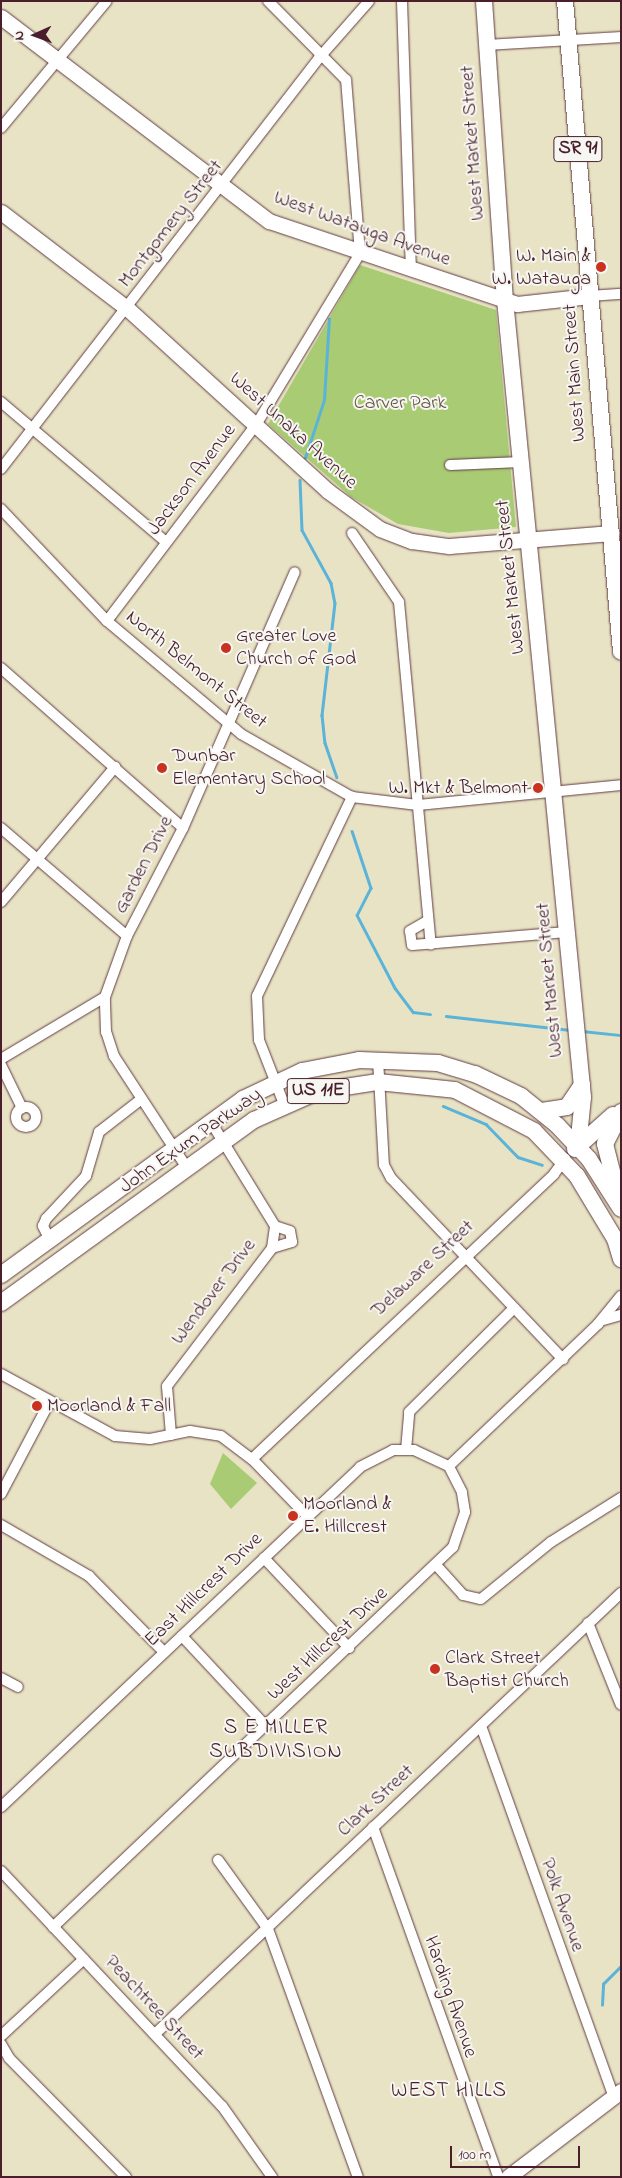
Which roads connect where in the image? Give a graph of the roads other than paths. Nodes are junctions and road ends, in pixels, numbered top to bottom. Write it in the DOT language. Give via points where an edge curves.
graph roads {
  1 [pos="107,1"];
  2 [pos="268,1"];
  3 [pos="369,1"];
  4 [pos="402,1"];
  5 [pos="484,1"];
  6 [pos="566,1"];
  7 [pos="1,17"];
  8 [pos="621,37"];
  9 [pos="569,40"];
  10 [pos="487,44"];
  11 [pos="56,58"];
  12 [pos="319,58"];
  13 [pos="1,128"];
  14 [pos="224,186"];
  15 [pos="1,212"];
  16 [pos="360,253"];
  17 [pos="412,268"];
  18 [pos="621,294"];
  19 [pos="590,296"];
  20 [pos="505,300"];
  21 [pos="128,309"];
  22 [pos="1,402"];
  23 [pos="256,425"];
  24 [pos="35,428"];
  25 [pos="522,462"];
  26 [pos="450,465"];
  27 [pos="1,469"];
  28 [pos="1,509"];
  29 [pos="616,532"];
  30 [pos="352,533"];
  31 [pos="529,540"];
  32 [pos="166,542"];
  33 [pos="295,572"];
  34 [pos="107,620"];
  35 [pos="621,652"];
  36 [pos="1,668"];
  37 [pos="231,723"];
  38 [pos="115,767"];
  39 [pos="621,785"];
  40 [pos="554,792"];
  41 [pos="352,797"];
  42 [pos="418,805"];
  43 [pos="1,828"];
  44 [pos="183,828"];
  45 [pos="38,859"];
  46 [pos="1,902"];
  47 [pos="427,921"];
  48 [pos="567,932"];
  49 [pos="127,936"];
  50 [pos="431,945"];
  51 [pos="105,997"];
  52 [pos="1,1059"];
  53 [pos="378,1059"];
  54 [pos="1,1065"];
  55 [pos="275,1082"];
  56 [pos="378,1082"];
  57 [pos="582,1085"];
  58 [pos="139,1101"];
  59 [pos="284,1104"];
  60 [pos="22,1108"];
  61 [pos="621,1108"];
  62 [pos="542,1111"];
  63 [pos="621,1112"];
  64 [pos="584,1114"];
  65 [pos="211,1122"];
  66 [pos="605,1122"];
  67 [pos="225,1141"];
  68 [pos="578,1147"];
  69 [pos="175,1148"];
  70 [pos="565,1159"];
  71 [pos="187,1168"];
  72 [pos="621,1207"];
  73 [pos="275,1226"];
  74 [pos="50,1240"];
  75 [pos="272,1248"];
  76 [pos="466,1258"];
  77 [pos="621,1259"];
  78 [pos="1,1275"];
  79 [pos="621,1296"];
  80 [pos="1,1303"];
  81 [pos="514,1308"];
  82 [pos="621,1315"];
  83 [pos="603,1320"];
  84 [pos="563,1359"];
  85 [pos="1,1374"];
  86 [pos="50,1401"];
  87 [pos="171,1435"];
  88 [pos="406,1450"];
  89 [pos="252,1459"];
  90 [pos="449,1466"];
  91 [pos="1,1494"];
  92 [pos="621,1498"];
  93 [pos="307,1516"];
  94 [pos="1,1526"];
  95 [pos="264,1558"];
  96 [pos="437,1566"];
  97 [pos="621,1593"];
  98 [pos="588,1623"];
  99 [pos="182,1636"];
  100 [pos="349,1648"];
  101 [pos="164,1652"];
  102 [pos="1,1678"];
  103 [pos="18,1687"];
  104 [pos="621,1705"];
  105 [pos="266,1726"];
  106 [pos="481,1726"];
  107 [pos="1,1807"];
  108 [pos="373,1827"];
  109 [pos="218,1860"];
  110 [pos="1,1871"];
  111 [pos="53,1927"];
  112 [pos="268,1929"];
  113 [pos="84,1959"];
  114 [pos="155,2034"];
  115 [pos="5,2035"];
  116 [pos="3,2051"];
  117 [pos="617,2093"];
  118 [pos="126,2177"];
  119 [pos="272,2177"];
  120 [pos="358,2177"];
  121 [pos="498,2177"];
  122 [pos="508,2177"];
  1 -- 11 [label="street"];
  2 -- 12 [label="street"];
  3 -- 12 [label="street, Montgomery Street"];
  4 -- 17 [label="street"];
  5 -- 10 [label="main road, West Market Street"];
  6 -- 9 [label="main road, West Main Street / SR 91"];
  7 -- 11 [label="main road, West Watauga Avenue"];
  8 -- 9 [label="street"];
  9 -- 10 [label="street"];
  9 -- 19 [label="main road, West Main Street / SR 91"];
  10 -- 20 [label="main road, West Market Street"];
  11 -- 13 [label="street"];
  11 -- 14 [label="main road, West Watauga Avenue"];
  12 -- 14 [label="street, Montgomery Street"];
  12 -- 16 [label="street" via="346,80"];
  14 -- 16 [label="main road, West Watauga Avenue" via="269,221"];
  14 -- 21 [label="street, Montgomery Street"];
  15 -- 21 [label="main road, West Unaka Avenue"];
  16 -- 17 [label="main road, West Watauga Avenue"];
  16 -- 23 [label="street, Jackson Avenue"];
  17 -- 20 [label="main road, West Watauga Avenue"];
  18 -- 19 [label="street, West Watauga Avenue"];
  19 -- 20 [label="main road, West Watauga Avenue" via="517,304"];
  19 -- 29 [label="main road, West Main Street / SR 91"];
  20 -- 25 [label="main road, West Market Street"];
  21 -- 23 [label="main road, West Unaka Avenue"];
  21 -- 24 [label="street, Montgomery Street"];
  22 -- 24 [label="street"];
  23 -- 31 [label="main road, West Unaka Avenue" via="328,491 380,529 412,541 449,546"];
  23 -- 32 [label="street, Jackson Avenue"];
  24 -- 27 [label="street, Montgomery Street"];
  24 -- 32 [label="street"];
  25 -- 26 [label="street"];
  25 -- 31 [label="main road, West Market Street"];
  28 -- 34 [label="street, North Belmont Street"];
  29 -- 31 [label="main road, West Unaka Avenue"];
  29 -- 35 [label="main road, West Main Street / SR 91"];
  30 -- 42 [label="street" via="399,602"];
  31 -- 40 [label="main road, West Market Street"];
  32 -- 34 [label="street, Jackson Avenue"];
  33 -- 37 [label="street, Garden Drive"];
  34 -- 37 [label="street, North Belmont Street"];
  36 -- 38 [label="street"];
  37 -- 41 [label="street, North Belmont Street" via="241,734"];
  37 -- 44 [label="street, Garden Drive"];
  38 -- 44 [label="street"];
  38 -- 45 [label="street"];
  39 -- 40 [label="street, North Belmont Street"];
  40 -- 42 [label="street, North Belmont Street"];
  40 -- 48 [label="main road, West Market Street"];
  41 -- 42 [label="street, North Belmont Street"];
  41 -- 55 [label="street" via="257,996 259,1040"];
  42 -- 47 [label="street"];
  43 -- 45 [label="street"];
  44 -- 49 [label="street, Garden Drive"];
  45 -- 46 [label="street"];
  45 -- 49 [label="street"];
  47 -- 50 [label="street"];
  47 -- 50 [label="street" via="410,931 408,939 412,945"];
  48 -- 50 [label="street"];
  48 -- 57 [label="main road, West Market Street"];
  49 -- 51 [label="street, Garden Drive"];
  51 -- 52 [label="street"];
  51 -- 58 [label="street, Garden Drive" via="106,1032 114,1056"];
  53 -- 55 [label="main road, John Exum Parkway / US 11E" via="324,1065"];
  53 -- 56 [label="street"];
  53 -- 62 [label="main road, John Exum Parkway / US 11E" via="438,1063 475,1074"];
  54 -- 60 [label="street"];
  55 -- 59 [label="street"];
  55 -- 65 [label="main road, John Exum Parkway / US 11E"];
  56 -- 59 [label="main road, John Exum Parkway / US 11E" via="319,1091"];
  56 -- 70 [label="main road, John Exum Parkway / US 11E" via="469,1095 527,1126"];
  56 -- 76 [label="street" via="384,1165 391,1178"];
  57 -- 62 [label="main road" via="568,1107"];
  57 -- 64 [label="main road, West Market Street"];
  58 -- 69 [label="street, Garden Drive"];
  58 -- 74 [label="street" via="98,1132 86,1176 46,1219 43,1226"];
  59 -- 67 [label="main road, John Exum Parkway / US 11E"];
  61 -- 66 [label="main road, Delaware Street"];
  62 -- 68 [label="main road, John Exum Parkway / US 11E"];
  63 -- 72 [label="main road" via="605,1144"];
  64 -- 66 [label="main road" via="592,1125"];
  64 -- 68 [label="main road, West Market Street"];
  65 -- 67 [label="street, Wendover Drive"];
  65 -- 69 [label="main road, John Exum Parkway / US 11E"];
  66 -- 68 [label="main road, Delaware Street"];
  67 -- 71 [label="main road, John Exum Parkway / US 11E"];
  67 -- 73 [label="street, Wendover Drive"];
  68 -- 70 [label="main road, Delaware Street"];
  68 -- 72 [label="main road, John Exum Parkway / US 11E"];
  69 -- 71 [label="street, Garden Drive"];
  69 -- 74 [label="main road, John Exum Parkway / US 11E"];
  70 -- 76 [label="street, Delaware Street"];
  70 -- 77 [label="main road, John Exum Parkway / US 11E" via="596,1205"];
  71 -- 80 [label="main road, John Exum Parkway / US 11E"];
  73 -- 75 [label="street, Wendover Drive"];
  73 -- 75 [label="street" via="290,1231 292,1242"];
  74 -- 78 [label="main road, John Exum Parkway / US 11E"];
  75 -- 87 [label="street, Wendover Drive" via="167,1386"];
  76 -- 81 [label="street"];
  76 -- 89 [label="street, Delaware Street"];
  79 -- 83 [label="street"];
  81 -- 84 [label="street"];
  81 -- 88 [label="street" via="409,1412"];
  82 -- 83 [label="street"];
  83 -- 84 [label="street"];
  84 -- 90 [label="street"];
  85 -- 86 [label="street"];
  86 -- 87 [label="street" via="115,1436 150,1439"];
  86 -- 91 [label="street"];
  87 -- 89 [label="street" via="190,1431 221,1436"];
  88 -- 90 [label="street"];
  88 -- 93 [label="street, East Hillcrest Drive" via="375,1456"];
  89 -- 93 [label="street"];
  90 -- 96 [label="street, West Hillcrest Drive" via="462,1492 465,1512 453,1547"];
  92 -- 96 [label="street" via="550,1542 481,1598 463,1595"];
  93 -- 95 [label="street, East Hillcrest Drive"];
  94 -- 101 [label="street" via="89,1576"];
  95 -- 99 [label="street, East Hillcrest Drive"];
  95 -- 100 [label="street"];
  96 -- 100 [label="street, West Hillcrest Drive"];
  97 -- 98 [label="street, Clark Street"];
  98 -- 104 [label="street"];
  98 -- 106 [label="street, Clark Street"];
  99 -- 101 [label="street, East Hillcrest Drive"];
  99 -- 105 [label="street"];
  100 -- 105 [label="street, West Hillcrest Drive"];
  101 -- 107 [label="street, East Hillcrest Drive"];
  102 -- 103 [label="street"];
  105 -- 111 [label="street, West Hillcrest Drive"];
  106 -- 108 [label="street, Clark Street"];
  106 -- 117 [label="street, Polk Avenue"];
  108 -- 112 [label="street, Clark Street"];
  108 -- 121 [label="street, Harding Avenue"];
  109 -- 112 [label="street"];
  110 -- 111 [label="street, Peachtree Street"];
  111 -- 113 [label="street, Peachtree Street"];
  112 -- 114 [label="street, Clark Street"];
  112 -- 120 [label="street"];
  113 -- 114 [label="street, Peachtree Street"];
  113 -- 115 [label="street"];
  114 -- 119 [label="street, Peachtree Street" via="222,2106"];
  115 -- 116 [label="street"];
  116 -- 118 [label="street"];
  117 -- 122 [label="main road"];
}
